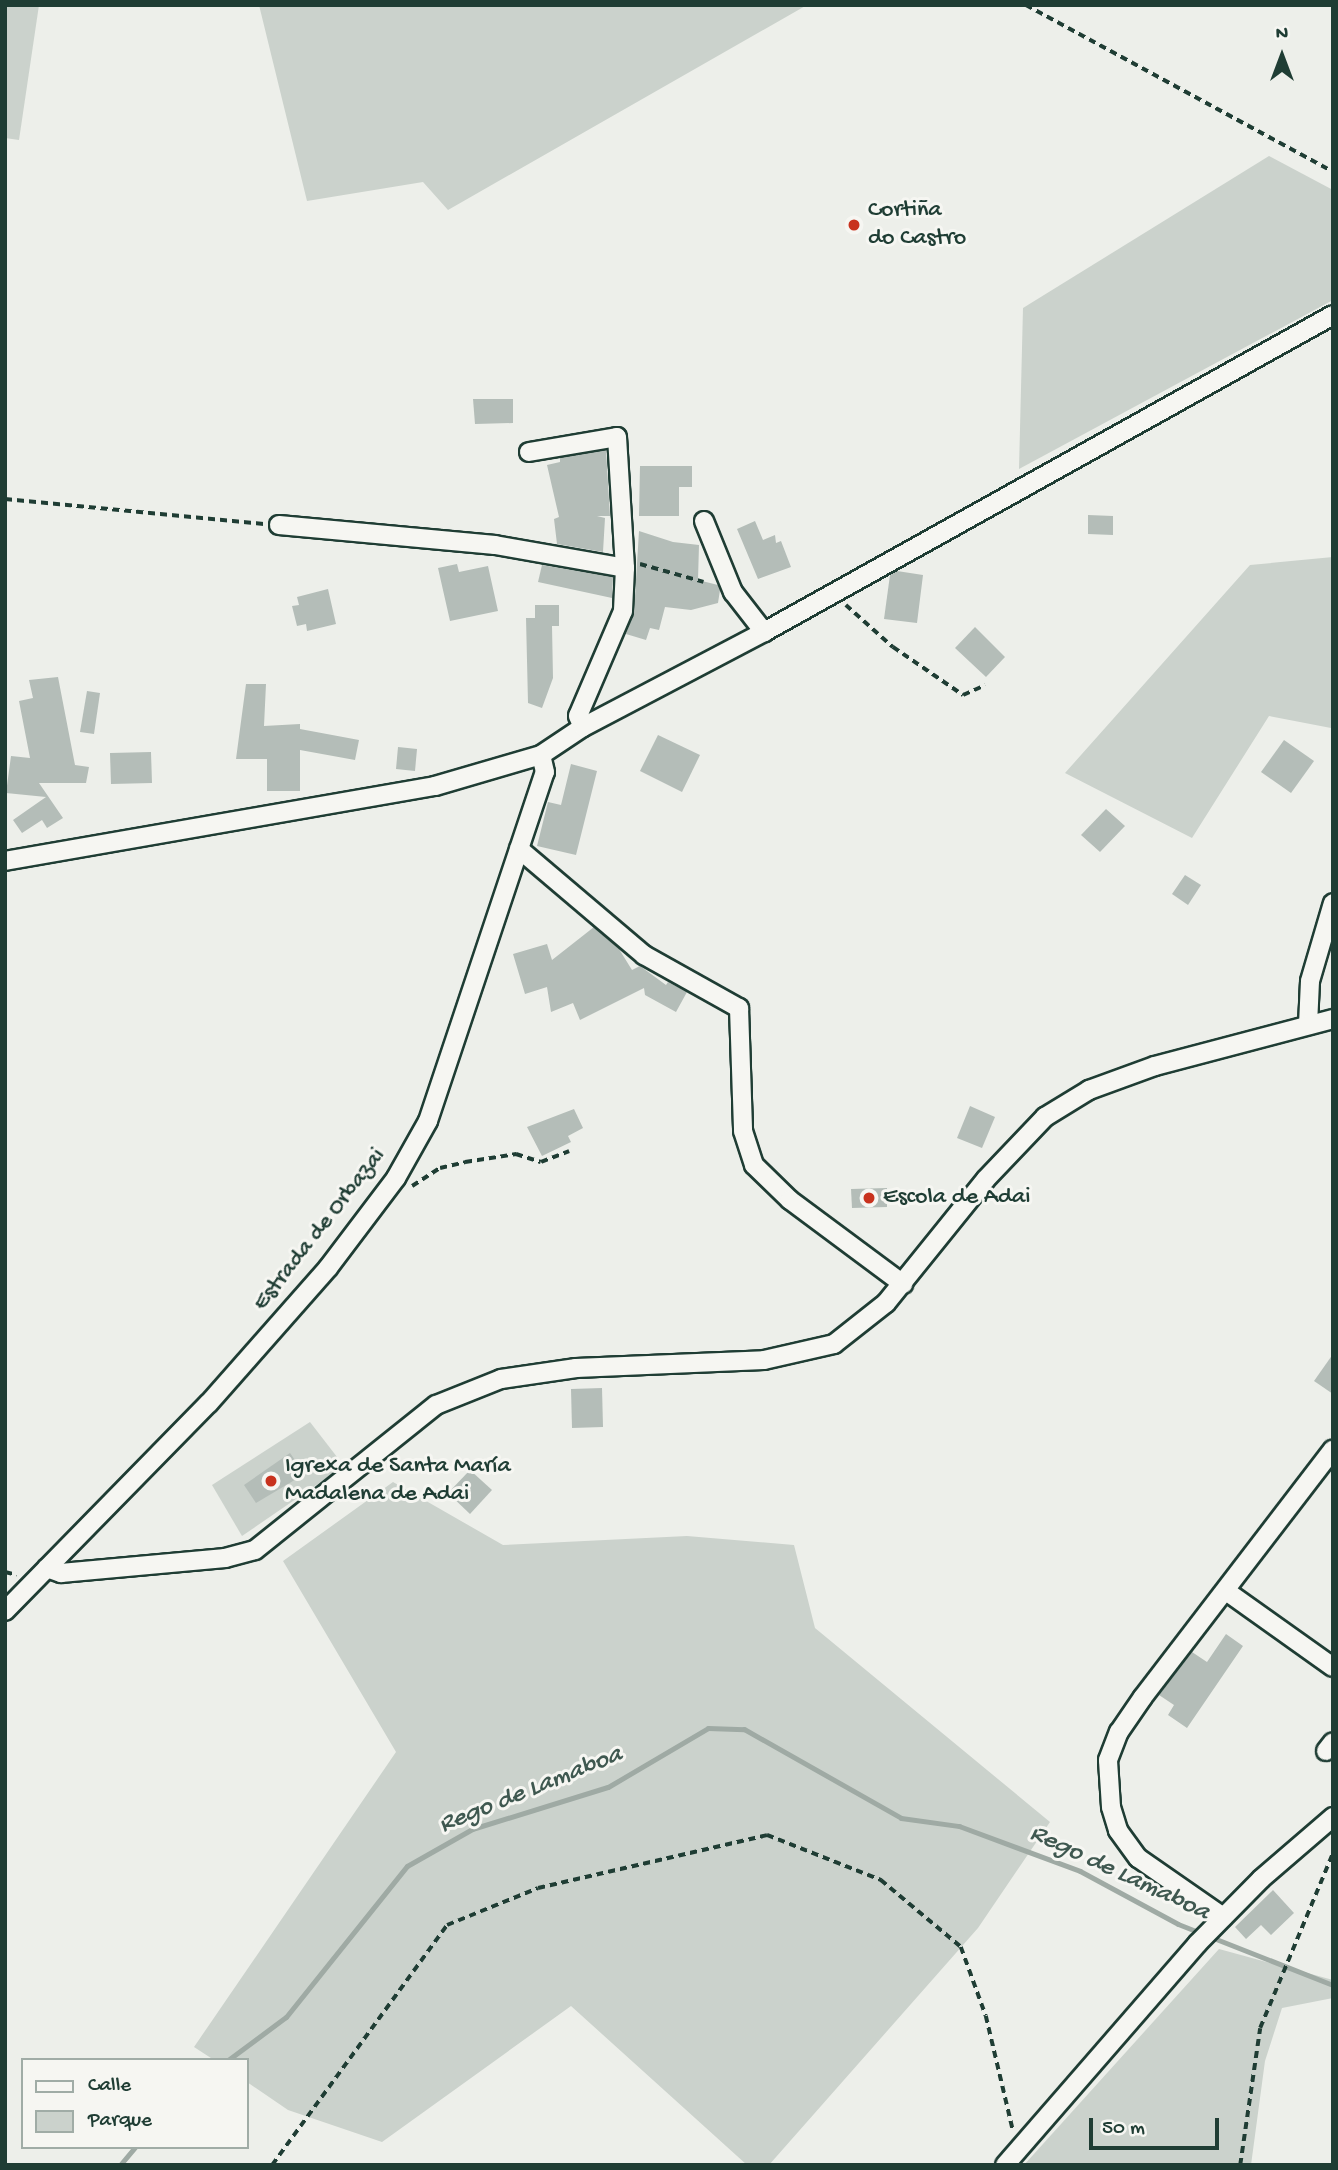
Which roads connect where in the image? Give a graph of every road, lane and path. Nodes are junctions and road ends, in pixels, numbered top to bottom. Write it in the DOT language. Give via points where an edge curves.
graph roads {
  1 [pos="1026,5"];
  2 [pos="1333,172"];
  3 [pos="1333,316"];
  4 [pos="528,452"];
  5 [pos="5,499"];
  6 [pos="704,521"];
  7 [pos="279,525"];
  8 [pos="625,564"];
  9 [pos="704,582"];
  10 [pos="834,594"];
  11 [pos="764,632"];
  12 [pos="985,685"];
  13 [pos="583,727"];
  14 [pos="541,755"];
  15 [pos="519,849"];
  16 [pos="5,861"];
  17 [pos="1333,903"];
  18 [pos="1333,1019"];
  19 [pos="1308,1025"];
  20 [pos="569,1151"];
  21 [pos="384,1193"];
  22 [pos="903,1284"];
  23 [pos="1333,1449"];
  24 [pos="68,1547"];
  25 [pos="47,1568"];
  26 [pos="87,1571"];
  27 [pos="1226,1591"];
  28 [pos="5,1611"];
  29 [pos="1333,1667"];
  30 [pos="1333,1817"];
  31 [pos="1333,1853"];
  32 [pos="1223,1917"];
  33 [pos="1017,2149"];
  34 [pos="272,2165"];
  35 [pos="1005,2165"];
  36 [pos="1240,2165"];
  1 -- 2 [label="path"];
  3 -- 10 [label="street"];
  4 -- 8 [label="street" via="617,437"];
  5 -- 7 [label="path"];
  6 -- 11 [label="street" via="733,592"];
  7 -- 8 [label="street" via="495,545"];
  8 -- 9 [label="path"];
  8 -- 13 [label="street" via="623,611 578,716"];
  10 -- 11 [label="street"];
  10 -- 12 [label="path" via="893,647 963,695"];
  11 -- 13 [label="street"];
  13 -- 14 [label="street"];
  14 -- 15 [label="street, Estrada de Orbazai" via="545,772"];
  14 -- 16 [label="street" via="435,786"];
  15 -- 21 [label="street, Estrada de Orbazai" via="428,1121"];
  15 -- 22 [label="street" via="644,956 739,1008 743,1131 754,1165 801,1209"];
  17 -- 19 [label="street" via="1310,981"];
  18 -- 19 [label="street"];
  19 -- 22 [label="street" via="1155,1066 1089,1090 1045,1117 986,1179"];
  20 -- 21 [label="path" via="541,1162 516,1154 465,1162 440,1168 397,1195"];
  21 -- 24 [label="street, Estrada de Orbazai" via="328,1268 209,1403"];
  22 -- 26 [label="street" via="834,1344 764,1360 576,1368 501,1378 436,1405 255,1550 225,1558"];
  23 -- 27 [label="street"];
  24 -- 25 [label="street, Estrada de Orbazai"];
  24 -- 26 [label="street"];
  25 -- 26 [label="street" via="61,1573"];
  25 -- 28 [label="street, Estrada de Orbazai"];
  27 -- 29 [label="street"];
  27 -- 32 [label="street" via="1143,1697 1119,1732 1108,1760 1111,1807 1118,1830 1138,1858"];
  30 -- 32 [label="street"];
  31 -- 36 [label="path" via="1260,2028"];
  32 -- 33 [label="street"];
  33 -- 34 [label="path" via="986,2016 961,1947 881,1880 767,1835 538,1888 447,1925"];
  33 -- 35 [label="street"];
}
